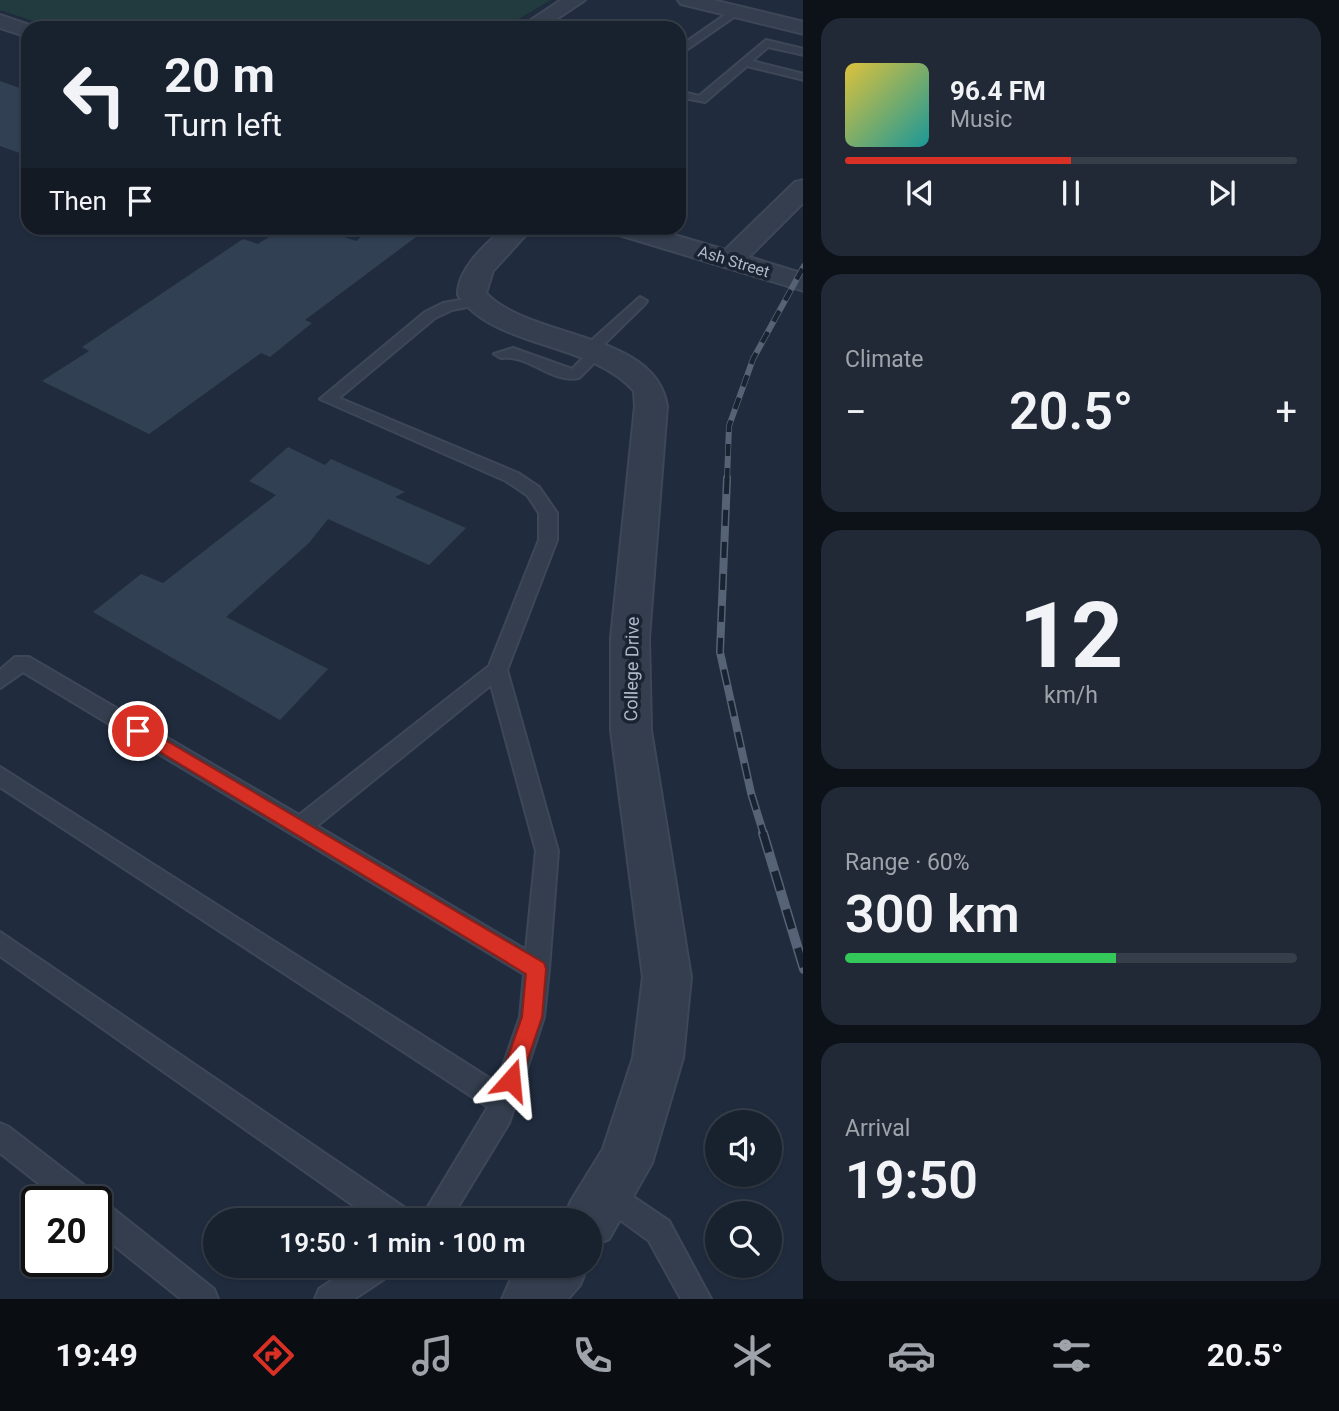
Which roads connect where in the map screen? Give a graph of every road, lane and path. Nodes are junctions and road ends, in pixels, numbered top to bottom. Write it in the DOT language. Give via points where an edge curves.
graph roads {
  1 [pos="575,0"];
  2 [pos="688,0"];
  3 [pos="736,12"];
  4 [pos="0,21"];
  5 [pos="540,21"];
  6 [pos="21,28"];
  7 [pos="803,28"];
  8 [pos="686,47"];
  9 [pos="803,52"];
  10 [pos="745,62"];
  11 [pos="803,77"];
  12 [pos="686,96"];
  13 [pos="803,187"];
  14 [pos="510,235"];
  15 [pos="648,235"];
  16 [pos="731,260"];
  17 [pos="803,283"];
  18 [pos="640,300"];
  19 [pos="477,301"];
  20 [pos="593,351"];
  21 [pos="501,354"];
  22 [pos="497,670"];
  23 [pos="0,681"];
  24 [pos="0,776"];
  25 [pos="300,827"];
  26 [pos="0,943"];
  27 [pos="537,969"];
  28 [pos="504,1102"];
  29 [pos="0,1136"];
  30 [pos="63,1186"];
  31 [pos="598,1207"];
  32 [pos="381,1208"];
  33 [pos="442,1208"];
  34 [pos="112,1226"];
  35 [pos="360,1278"];
  36 [pos="549,1278"];
  37 [pos="204,1299"];
  38 [pos="329,1299"];
  39 [pos="531,1299"];
  40 [pos="697,1299"];
  1 -- 5 [label="street"];
  2 -- 3 [label="street"];
  3 -- 7 [label="street"];
  3 -- 8 [label="lane"];
  4 -- 6 [label="street"];
  9 -- 10 [label="lane" via="766,43"];
  10 -- 11 [label="lane"];
  10 -- 12 [label="lane" via="701,100"];
  13 -- 16 [label="street"];
  14 -- 19 [label="street" via="471,284"];
  15 -- 16 [label="street, Ash Street"];
  16 -- 17 [label="street, Ash Street"];
  18 -- 20 [label="lane"];
  19 -- 20 [label="street, College Drive"];
  19 -- 22 [label="lane" via="447,306 430,315 328,399 512,477 533,491 548,513 548,540"];
  20 -- 21 [label="lane" via="574,375 513,352"];
  20 -- 31 [label="street, College Drive" via="619,362 649,390 651,406 630,638 631,730 667,977 657,1058 625,1163"];
  22 -- 25 [label="lane"];
  22 -- 27 [label="lane" via="547,851"];
  23 -- 25 [label="lane" via="22,662"];
  24 -- 28 [label="lane"];
  25 -- 27 [label="lane"];
  26 -- 32 [label="lane"];
  27 -- 28 [label="lane" via="532,1017"];
  28 -- 33 [label="lane" via="496,1123"];
  29 -- 30 [label="lane"];
  31 -- 40 [label="lane" via="659,1231"];
  34 -- 37 [label="lane"];
  35 -- 38 [label="lane"];
  36 -- 39 [label="street"];
}
